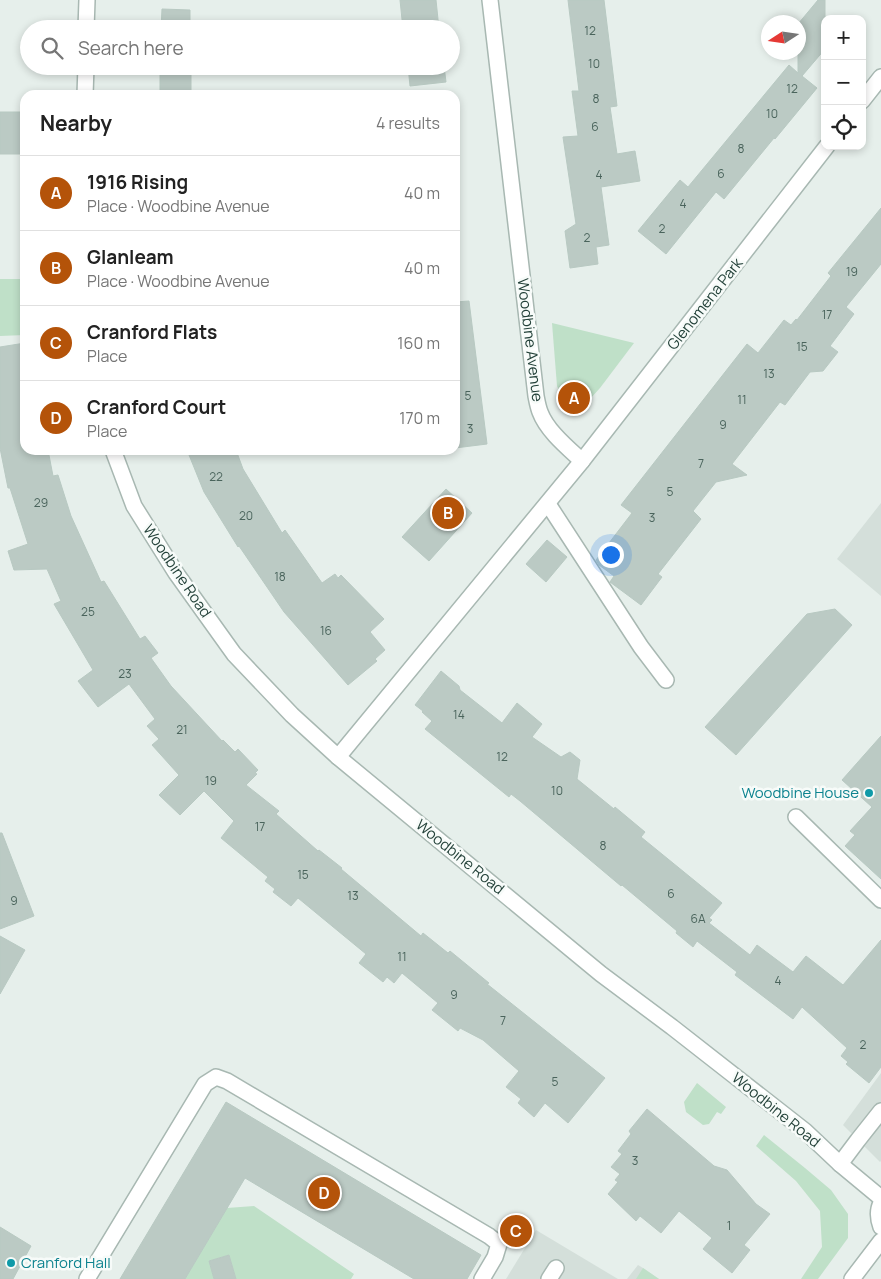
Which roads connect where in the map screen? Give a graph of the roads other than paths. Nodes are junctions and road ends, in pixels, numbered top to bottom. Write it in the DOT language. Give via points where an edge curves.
graph roads {
  1 [pos="87,0"];
  2 [pos="490,0"];
  3 [pos="86,20"];
  4 [pos="86,75"];
  5 [pos="881,77"];
  6 [pos="85,90"];
  7 [pos="866,96"];
  8 [pos="824,150"];
  9 [pos="116,455"];
  10 [pos="582,461"];
  11 [pos="548,504"];
  12 [pos="666,680"];
  13 [pos="338,757"];
  14 [pos="796,817"];
  15 [pos="881,900"];
  16 [pos="881,1111"];
  17 [pos="840,1164"];
  18 [pos="881,1198"];
  19 [pos="881,1203"];
  20 [pos="881,1227"];
  21 [pos="881,1241"];
  22 [pos="88,1279"];
  23 [pos="482,1279"];
  24 [pos="852,1279"];
  1 -- 3 [label="street"];
  2 -- 10 [label="street, Woodbine Avenue" via="536,396 540,412 550,429"];
  4 -- 6 [label="street"];
  5 -- 7 [label="street"];
  8 -- 10 [label="street, Glenomena Park"];
  9 -- 13 [label="street, Woodbine Road" via="134,506 176,573 234,654 292,715"];
  10 -- 11 [label="street"];
  11 -- 12 [label="street"];
  11 -- 13 [label="street"];
  13 -- 17 [label="street, Woodbine Road" via="601,974 805,1131"];
  14 -- 15 [label="street"];
  16 -- 17 [label="street"];
  17 -- 18 [label="street, Woodbine Road"];
  19 -- 20 [label="street" via="878,1214"];
  21 -- 24 [label="street"];
  22 -- 23 [label="street" via="205,1084 216,1077 489,1236 499,1244"];
}
